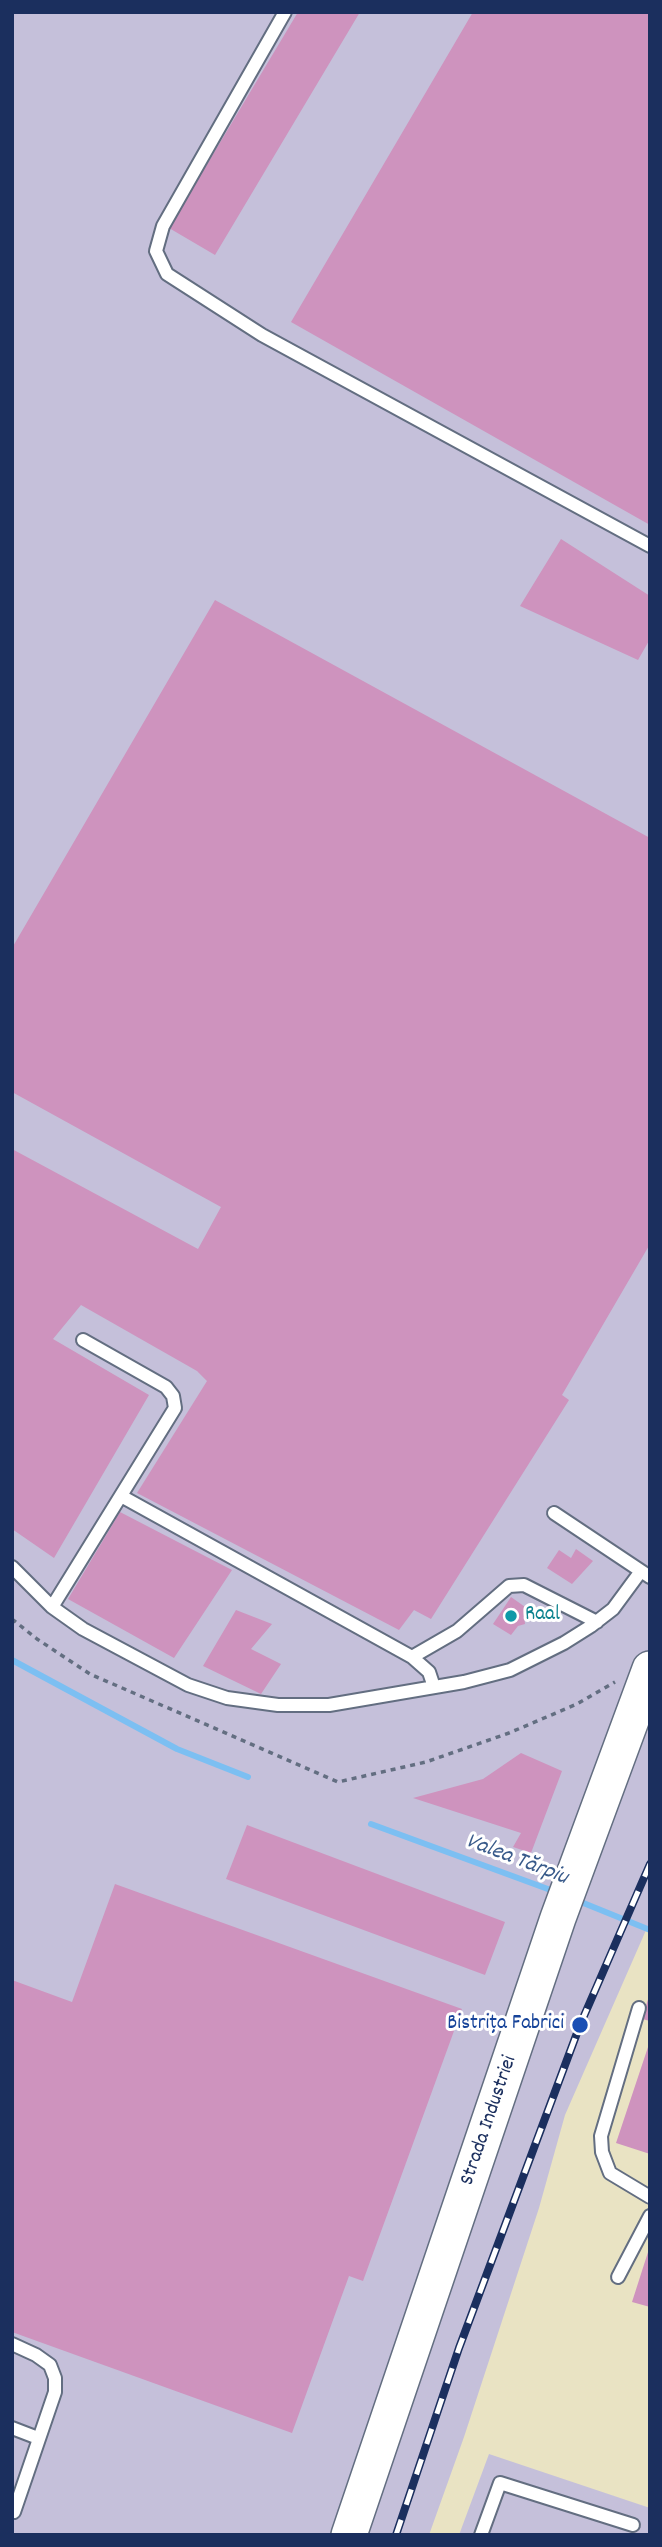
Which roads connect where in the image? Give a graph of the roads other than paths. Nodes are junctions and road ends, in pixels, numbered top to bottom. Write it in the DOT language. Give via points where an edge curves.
graph roads {
  1 [pos="285,12"];
  2 [pos="650,546"];
  3 [pos="83,1340"];
  4 [pos="121,1496"];
  5 [pos="554,1513"];
  6 [pos="12,1567"];
  7 [pos="645,1574"];
  8 [pos="52,1607"];
  9 [pos="597,1622"];
  10 [pos="412,1657"];
  11 [pos="650,1669"];
  12 [pos="434,1687"];
  13 [pos="639,2008"];
  14 [pos="650,2197"];
  15 [pos="650,2216"];
  16 [pos="618,2277"];
  17 [pos="12,2344"];
  18 [pos="12,2428"];
  19 [pos="38,2438"];
  20 [pos="14,2512"];
  21 [pos="633,2525"];
  22 [pos="349,2535"];
  23 [pos="481,2535"];
  1 -- 2 [label="lane" via="163,226 156,251 167,274 262,335"];
  3 -- 4 [label="lane" via="166,1387 173,1396 175,1408"];
  4 -- 8 [label="lane"];
  4 -- 10 [label="lane"];
  5 -- 7 [label="lane"];
  6 -- 8 [label="lane"];
  7 -- 9 [label="lane"];
  8 -- 12 [label="lane" via="131,1656 188,1685 227,1698 329,1705"];
  9 -- 10 [label="lane" via="524,1585 509,1586 457,1631"];
  9 -- 12 [label="lane" via="510,1670"];
  10 -- 12 [label="lane" via="429,1672"];
  11 -- 22 [label="street, Strada Industriei" via="558,1918"];
  13 -- 14 [label="lane" via="601,2136 610,2173"];
  15 -- 16 [label="lane"];
  17 -- 19 [label="lane" via="50,2365 55,2378 55,2392"];
  18 -- 19 [label="lane"];
  19 -- 20 [label="lane"];
  21 -- 23 [label="lane" via="500,2483"];
}
